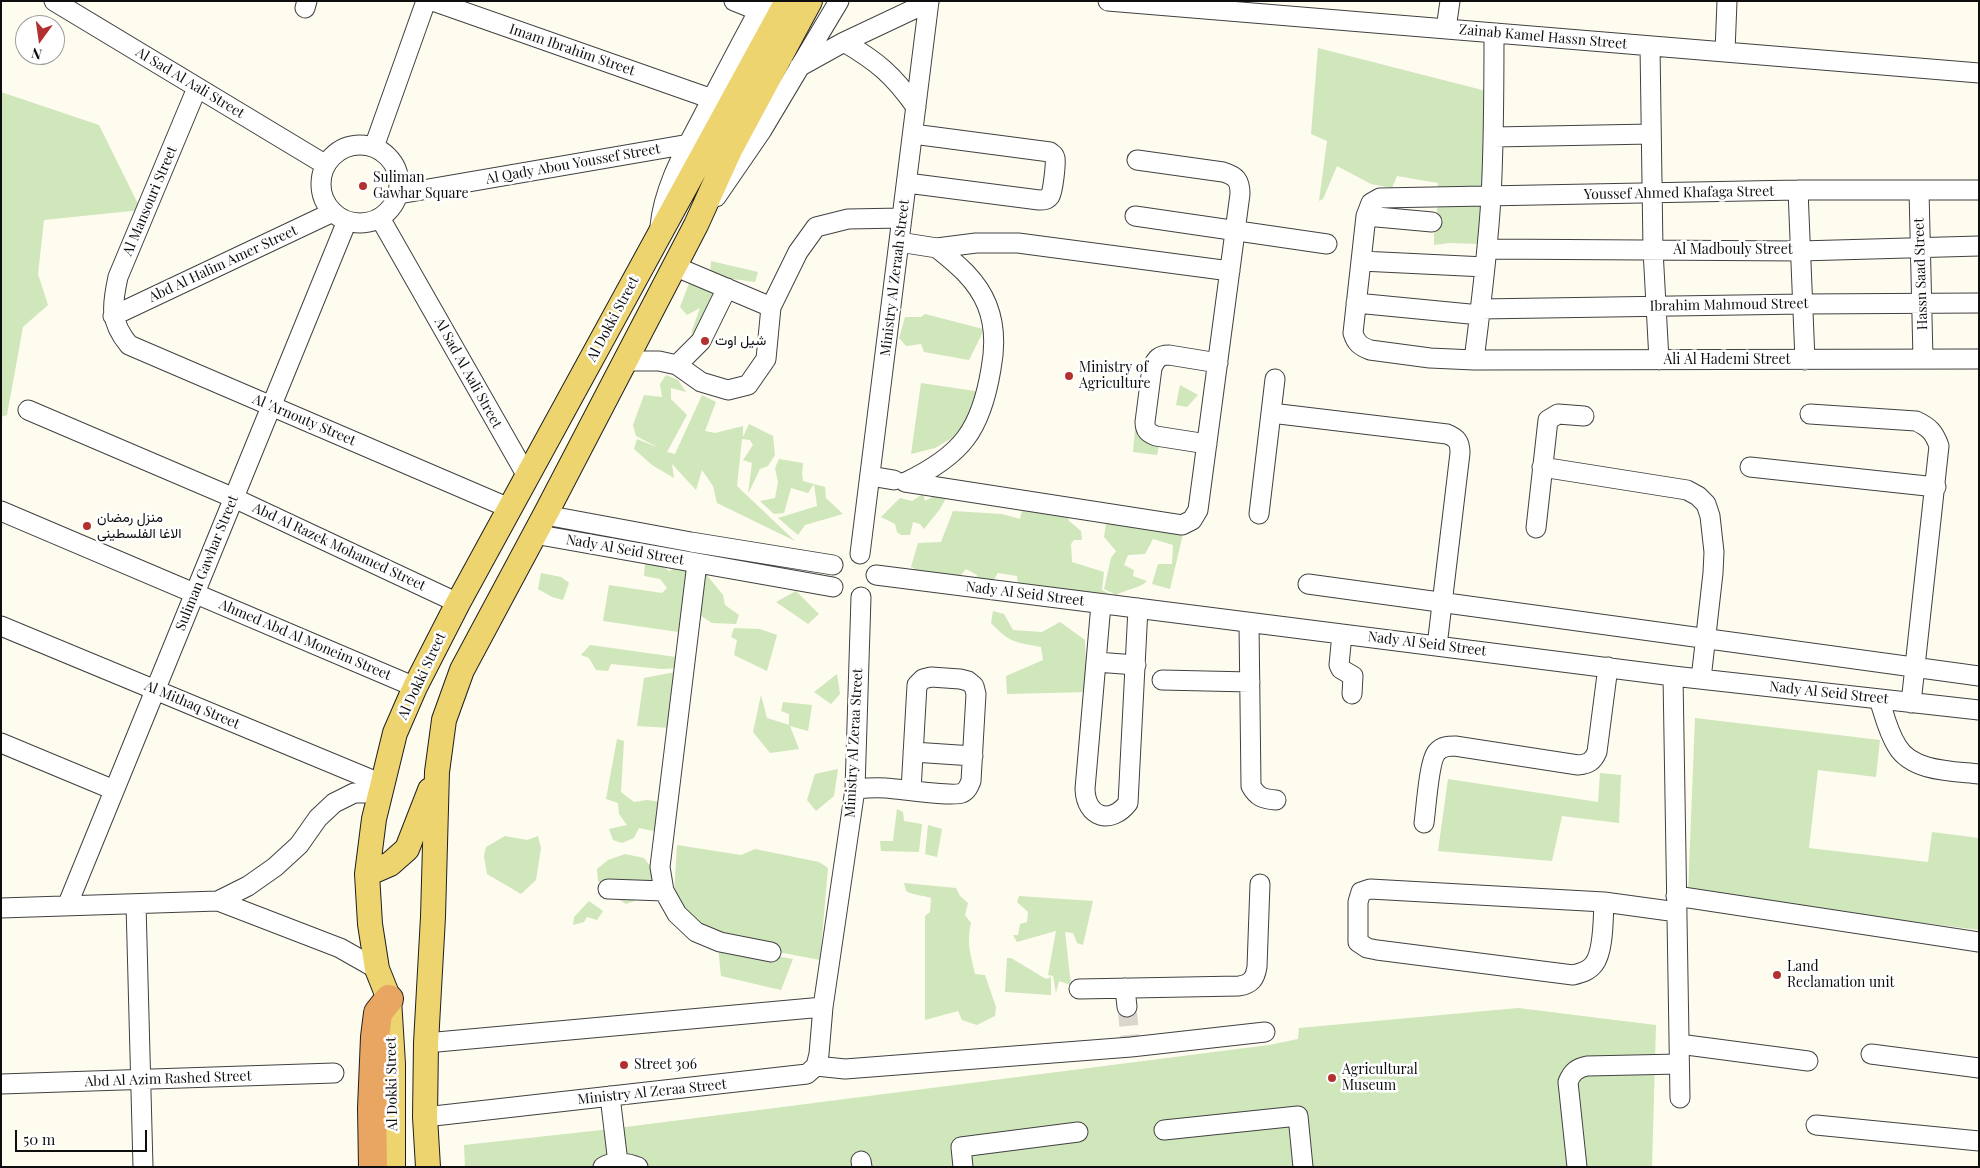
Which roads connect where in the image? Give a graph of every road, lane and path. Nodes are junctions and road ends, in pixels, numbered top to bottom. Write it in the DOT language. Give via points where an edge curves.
graph roads {
  1 [pos="54,1"];
  2 [pos="426,1"];
  3 [pos="433,1"];
  4 [pos="734,1"];
  5 [pos="810,1"];
  6 [pos="839,1"];
  7 [pos="1108,1"];
  8 [pos="1450,1"];
  9 [pos="1727,1"];
  10 [pos="929,2"];
  11 [pos="1268,8"];
  12 [pos="776,12"];
  13 [pos="1446,29"];
  14 [pos="1494,33"];
  15 [pos="844,42"];
  16 [pos="1650,46"];
  17 [pos="1725,52"];
  18 [pos="798,67"];
  19 [pos="1979,73"];
  20 [pos="197,88"];
  21 [pos="712,98"];
  22 [pos="916,107"];
  23 [pos="913,134"];
  24 [pos="1651,134"];
  25 [pos="1494,137"];
  26 [pos="689,144"];
  27 [pos="374,147"];
  28 [pos="1137,160"];
  29 [pos="326,165"];
  30 [pos="907,184"];
  31 [pos="1798,190"];
  32 [pos="1919,190"];
  33 [pos="1979,190"];
  34 [pos="1652,193"];
  35 [pos="399,194"];
  36 [pos="1491,197"];
  37 [pos="340,216"];
  38 [pos="1135,216"];
  39 [pos="1366,216"];
  40 [pos="380,218"];
  41 [pos="902,218"];
  42 [pos="1432,222"];
  43 [pos="696,225"];
  44 [pos="1235,231"];
  45 [pos="659,233"];
  46 [pos="899,242"];
  47 [pos="1326,244"];
  48 [pos="1979,246"];
  49 [pos="937,248"];
  50 [pos="1920,248"];
  51 [pos="1653,250"];
  52 [pos="1800,250"];
  53 [pos="1486,258"];
  54 [pos="1361,261"];
  55 [pos="674,266"];
  56 [pos="1230,271"];
  57 [pos="727,288"];
  58 [pos="1356,302"];
  59 [pos="1922,303"];
  60 [pos="1979,303"];
  61 [pos="1802,304"];
  62 [pos="771,306"];
  63 [pos="1656,306"];
  64 [pos="1480,312"];
  65 [pos="113,316"];
  66 [pos="1923,359"];
  67 [pos="1979,359"];
  68 [pos="1474,360"];
  69 [pos="1659,360"];
  70 [pos="1805,360"];
  71 [pos="625,361"];
  72 [pos="1218,363"];
  73 [pos="677,365"];
  74 [pos="1275,379"];
  75 [pos="271,406"];
  76 [pos="28,410"];
  77 [pos="1271,413"];
  78 [pos="1810,414"];
  79 [pos="1584,416"];
  80 [pos="1207,444"];
  81 [pos="1542,467"];
  82 [pos="1750,467"];
  83 [pos="526,476"];
  84 [pos="870,476"];
  85 [pos="902,481"];
  86 [pos="1936,487"];
  87 [pos="234,498"];
  88 [pos="510,508"];
  89 [pos="1,511"];
  90 [pos="1259,514"];
  91 [pos="540,524"];
  92 [pos="1536,528"];
  93 [pos="691,542"];
  94 [pos="860,554"];
  95 [pos="692,562"];
  96 [pos="833,565"];
  97 [pos="876,575"];
  98 [pos="1308,584"];
  99 [pos="833,587"];
  100 [pos="194,593"];
  101 [pos="861,597"];
  102 [pos="458,602"];
  103 [pos="1442,603"];
  104 [pos="1101,604"];
  105 [pos="1138,608"];
  106 [pos="1249,622"];
  107 [pos="1,626"];
  108 [pos="1342,634"];
  109 [pos="1705,639"];
  110 [pos="1437,646"];
  111 [pos="1096,662"];
  112 [pos="1136,665"];
  113 [pos="1608,667"];
  114 [pos="1915,668"];
  115 [pos="1673,676"];
  116 [pos="1979,676"];
  117 [pos="1701,679"];
  118 [pos="1162,680"];
  119 [pos="1250,682"];
  120 [pos="415,686"];
  121 [pos="155,690"];
  122 [pos="1352,694"];
  123 [pos="1879,699"];
  124 [pos="1912,703"];
  125 [pos="1979,710"];
  126 [pos="1,743"];
  127 [pos="912,752"];
  128 [pos="973,756"];
  129 [pos="437,772"];
  130 [pos="1979,774"];
  131 [pos="381,789"];
  132 [pos="855,789"];
  133 [pos="114,790"];
  134 [pos="910,790"];
  135 [pos="1276,800"];
  136 [pos="1424,823"];
  137 [pos="367,874"];
  138 [pos="1260,884"];
  139 [pos="608,889"];
  140 [pos="664,891"];
  141 [pos="218,901"];
  142 [pos="1604,902"];
  143 [pos="136,904"];
  144 [pos="1677,904"];
  145 [pos="66,906"];
  146 [pos="1,908"];
  147 [pos="1979,942"];
  148 [pos="771,952"];
  149 [pos="377,969"];
  150 [pos="1125,988"];
  151 [pos="1078,989"];
  152 [pos="388,999"];
  153 [pos="823,1007"];
  154 [pos="1127,1008"];
  155 [pos="1265,1032"];
  156 [pos="426,1043"];
  157 [pos="1679,1044"];
  158 [pos="1871,1054"];
  159 [pos="1808,1061"];
  160 [pos="1679,1064"];
  161 [pos="816,1066"];
  162 [pos="1979,1068"];
  163 [pos="334,1073"];
  164 [pos="142,1080"];
  165 [pos="1,1084"];
  166 [pos="610,1096"];
  167 [pos="1680,1098"];
  168 [pos="425,1117"];
  169 [pos="1816,1125"];
  170 [pos="1164,1130"];
  171 [pos="1078,1132"];
  172 [pos="1979,1141"];
  173 [pos="610,1165"];
  174 [pos="143,1167"];
  175 [pos="373,1167"];
  176 [pos="393,1167"];
  177 [pos="428,1167"];
  178 [pos="638,1167"];
  179 [pos="963,1167"];
  180 [pos="1303,1167"];
  181 [pos="1577,1167"];
  1 -- 20 [label="street, Al Sad Al Aali Street"];
  2 -- 27 [label="street"];
  3 -- 21 [label="street, Imam Ibrahim Street"];
  4 -- 12 [label="street"];
  5 -- 12 [label="main road"];
  6 -- 18 [label="street"];
  7 -- 11 [label="street, Zainab Kamel Hassn Street"];
  8 -- 13 [label="street"];
  9 -- 17 [label="street"];
  10 -- 15 [label="street"];
  10 -- 22 [label="street, Ministry Al Zeraah Street"];
  11 -- 13 [label="street, Zainab Kamel Hassn Street"];
  12 -- 21 [label="street, Al Dokki Street"];
  12 -- 43 [label="main road" via="730,150"];
  12 -- 45 [label="main road, Al Dokki Street"];
  13 -- 14 [label="street, Zainab Kamel Hassn Street"];
  14 -- 16 [label="street, Zainab Kamel Hassn Street"];
  14 -- 25 [label="street"];
  15 -- 18 [label="street"];
  15 -- 22 [label="street" via="872,58 898,82"];
  16 -- 17 [label="street, Zainab Kamel Hassn Street"];
  16 -- 24 [label="street"];
  17 -- 19 [label="street, Zainab Kamel Hassn Street"];
  18 -- 43 [label="street" via="762,130"];
  20 -- 29 [label="street, Al Sad Al Aali Street"];
  20 -- 65 [label="street, Al Mansouri Street" via="118,277"];
  21 -- 26 [label="street, Al Dokki Street"];
  22 -- 23 [label="street, Ministry Al Zeraah Street"];
  23 -- 30 [label="street, Ministry Al Zeraah Street"];
  23 -- 30 [label="street" via="1050,152 1055,161 1052,192 1049,197 1039,200"];
  24 -- 25 [label="street"];
  24 -- 34 [label="street"];
  25 -- 36 [label="street"];
  26 -- 35 [label="street, Al Qady Abou Youssef Street"];
  26 -- 45 [label="street, Al Dokki Street" via="669,186 661,210"];
  27 -- 29 [label="street" via="346,147"];
  27 -- 35 [label="street" via="395,166 399,175"];
  28 -- 44 [label="street" via="1233,175 1240,183"];
  29 -- 37 [label="street" via="322,190 326,202"];
  30 -- 41 [label="street, Ministry Al Zeraah Street"];
  31 -- 32 [label="street, Youssef Ahmed Khafaga Street"];
  31 -- 34 [label="street, Youssef Ahmed Khafaga Street"];
  31 -- 52 [label="street"];
  32 -- 33 [label="street, Youssef Ahmed Khafaga Street"];
  32 -- 50 [label="street, Hassn Saad Street"];
  34 -- 36 [label="street, Youssef Ahmed Khafaga Street"];
  34 -- 51 [label="street"];
  35 -- 40 [label="street"];
  36 -- 39 [label="street, Youssef Ahmed Khafaga Street" via="1380,198 1371,203"];
  36 -- 53 [label="street"];
  37 -- 40 [label="street" via="358,223"];
  37 -- 65 [label="street, Abd Al Halim Amer Street"];
  37 -- 75 [label="street, Suliman Gawhar Street"];
  38 -- 44 [label="street"];
  39 -- 42 [label="street"];
  39 -- 54 [label="street"];
  40 -- 83 [label="street, Al Sad Al Aali Street"];
  41 -- 46 [label="street, Ministry Al Zeraah Street"];
  41 -- 62 [label="street" via="848,219 816,227 798,252"];
  43 -- 55 [label="main road"];
  44 -- 47 [label="street"];
  44 -- 56 [label="street"];
  45 -- 83 [label="main road, Al Dokki Street"];
  46 -- 49 [label="street"];
  46 -- 84 [label="street, Ministry Al Zeraah Street"];
  48 -- 50 [label="street, Al Madbouly Street"];
  49 -- 56 [label="street" via="976,243 1018,243"];
  49 -- 85 [label="street" via="974,282 987,305 994,330 993,356 986,398 978,421 948,458 928,471"];
  50 -- 52 [label="street, Al Madbouly Street"];
  50 -- 59 [label="street, Hassn Saad Street"];
  51 -- 52 [label="street, Al Madbouly Street"];
  51 -- 53 [label="street, Al Madbouly Street"];
  51 -- 63 [label="street"];
  52 -- 61 [label="street"];
  53 -- 54 [label="street, Al Madbouly Street"];
  53 -- 64 [label="street"];
  54 -- 58 [label="street"];
  55 -- 57 [label="street"];
  55 -- 71 [label="main road"];
  56 -- 72 [label="street"];
  57 -- 62 [label="street"];
  57 -- 73 [label="street" via="701,341"];
  58 -- 64 [label="street, Ibrahim Mahmoud Street"];
  58 -- 68 [label="street, Ali Al Hademi Street" via="1353,333 1356,342 1370,350"];
  59 -- 60 [label="street, Ibrahim Mahmoud Street"];
  59 -- 61 [label="street, Ibrahim Mahmoud Street"];
  59 -- 66 [label="street, Hassn Saad Street"];
  61 -- 63 [label="street, Ibrahim Mahmoud Street"];
  61 -- 70 [label="street"];
  62 -- 73 [label="street" via="766,359 748,385 728,390 701,382"];
  63 -- 64 [label="street, Ibrahim Mahmoud Street"];
  63 -- 69 [label="street"];
  64 -- 68 [label="street"];
  65 -- 75 [label="street, Al 'Arnouty Street" via="119,333 129,345"];
  66 -- 67 [label="street, Ali Al Hademi Street"];
  66 -- 70 [label="street, Ali Al Hademi Street"];
  68 -- 69 [label="street, Ali Al Hademi Street"];
  69 -- 70 [label="street, Ali Al Hademi Street"];
  71 -- 73 [label="street" via="659,361"];
  71 -- 91 [label="main road"];
  72 -- 80 [label="street"];
  72 -- 80 [label="street" via="1161,355 1152,368 1145,422 1149,434"];
  74 -- 77 [label="street"];
  75 -- 87 [label="street, Suliman Gawhar Street"];
  75 -- 88 [label="street, Al 'Arnouty Street"];
  76 -- 87 [label="street, Abd Al Razek Mohamed Street"];
  77 -- 90 [label="street"];
  77 -- 103 [label="street" via="1455,437 1460,444 1460,454"];
  78 -- 86 [label="street" via="1916,421 1927,426 1935,434 1939,446"];
  79 -- 81 [label="street" via="1558,414 1548,420"];
  80 -- 85 [label="street" via="1198,510 1192,520 1182,525"];
  81 -- 92 [label="street"];
  81 -- 109 [label="street" via="1687,490 1706,504 1714,552"];
  82 -- 86 [label="street"];
  83 -- 88 [label="main road, Al Dokki Street"];
  84 -- 85 [label="street"];
  84 -- 94 [label="street, Ministry Al Zeraah Street"];
  86 -- 114 [label="street"];
  87 -- 100 [label="street, Suliman Gawhar Street"];
  87 -- 102 [label="street, Abd Al Razek Mohamed Street"];
  88 -- 102 [label="main road, Al Dokki Street"];
  89 -- 100 [label="street, Ahmed Abd Al Moneim Street"];
  91 -- 93 [label="street, Nady Al Seid Street"];
  91 -- 95 [label="street, Nady Al Seid Street"];
  91 -- 129 [label="main road" via="462,670 444,720"];
  93 -- 95 [label="street"];
  93 -- 96 [label="street, Nady Al Seid Street"];
  94 -- 96 [label="street" via="842,556"];
  94 -- 97 [label="street" via="873,564"];
  95 -- 99 [label="street, Nady Al Seid Street"];
  95 -- 140 [label="street" via="660,867"];
  96 -- 99 [label="street" via="830,572"];
  97 -- 101 [label="street" via="872,588"];
  97 -- 104 [label="street, Nady Al Seid Street"];
  98 -- 103 [label="street"];
  99 -- 101 [label="street" via="848,598"];
  100 -- 120 [label="street, Ahmed Abd Al Moneim Street"];
  100 -- 121 [label="street, Suliman Gawhar Street"];
  101 -- 132 [label="street, Ministry Al Zeraa Street"];
  102 -- 120 [label="main road, Al Dokki Street"];
  103 -- 109 [label="street"];
  103 -- 110 [label="street"];
  104 -- 105 [label="street, Nady Al Seid Street"];
  104 -- 111 [label="street"];
  105 -- 106 [label="street, Nady Al Seid Street"];
  105 -- 112 [label="street"];
  106 -- 108 [label="street, Nady Al Seid Street"];
  106 -- 119 [label="street"];
  107 -- 121 [label="street, Al Mithaq Street"];
  108 -- 110 [label="street, Nady Al Seid Street"];
  108 -- 122 [label="street" via="1339,665 1353,676"];
  109 -- 114 [label="street"];
  109 -- 117 [label="street"];
  110 -- 113 [label="street, Nady Al Seid Street"];
  111 -- 112 [label="street"];
  111 -- 112 [label="street" via="1085,800 1091,810 1111,816 1128,803 1130,792"];
  113 -- 115 [label="street, Nady Al Seid Street"];
  113 -- 136 [label="street" via="1594,760 1578,765 1445,746 1436,752 1432,762"];
  114 -- 116 [label="street"];
  114 -- 124 [label="street"];
  115 -- 117 [label="street, Nady Al Seid Street"];
  115 -- 144 [label="street"];
  117 -- 123 [label="street, Nady Al Seid Street"];
  118 -- 119 [label="street"];
  119 -- 135 [label="street" via="1251,786 1256,795 1265,800"];
  120 -- 131 [label="main road, Al Dokki Street" via="395,733"];
  121 -- 131 [label="street, Al Mithaq Street"];
  121 -- 133 [label="street, Suliman Gawhar Street"];
  123 -- 124 [label="street, Nady Al Seid Street"];
  123 -- 130 [label="street" via="1897,747 1907,758 1923,765"];
  124 -- 125 [label="street, Nady Al Seid Street"];
  126 -- 133 [label="street"];
  127 -- 128 [label="street"];
  127 -- 128 [label="street" via="917,685 930,677 950,678 968,681 974,686"];
  127 -- 134 [label="street"];
  128 -- 134 [label="street" via="971,781 962,793"];
  129 -- 137 [label="main road" via="407,848 390,864"];
  129 -- 156 [label="main road"];
  131 -- 137 [label="main road, Al Dokki Street"];
  131 -- 141 [label="street" via="354,793 334,803 275,868"];
  132 -- 134 [label="street"];
  132 -- 153 [label="street, Ministry Al Zeraa Street"];
  133 -- 145 [label="street, Suliman Gawhar Street"];
  137 -- 149 [label="main road, Al Dokki Street"];
  138 -- 150 [label="street" via="1257,967 1255,977 1248,984"];
  139 -- 140 [label="street"];
  140 -- 148 [label="street" via="677,914 696,932 720,942"];
  141 -- 143 [label="street"];
  141 -- 149 [label="street" via="340,948"];
  142 -- 142 [label="street" via="1370,888 1362,892 1358,902 1358,942 1377,950 1573,975 1585,972 1599,954"];
  142 -- 144 [label="street"];
  143 -- 145 [label="street"];
  143 -- 164 [label="street"];
  144 -- 147 [label="street"];
  144 -- 157 [label="street"];
  145 -- 146 [label="street"];
  149 -- 152 [label="main road, Al Dokki Street"];
  150 -- 151 [label="street"];
  150 -- 154 [label="street"];
  152 -- 175 [label="highway" via="378,1013 375,1037"];
  152 -- 176 [label="main road, Al Dokki Street" via="393,1064"];
  153 -- 156 [label="street"];
  153 -- 161 [label="street, Ministry Al Zeraa Street"];
  155 -- 161 [label="street" via="845,1070"];
  156 -- 168 [label="main road"];
  157 -- 159 [label="street"];
  157 -- 160 [label="street"];
  158 -- 162 [label="street"];
  160 -- 167 [label="street"];
  160 -- 181 [label="street" via="1587,1066 1572,1074 1568,1082"];
  161 -- 166 [label="street, Ministry Al Zeraa Street" via="807,1074"];
  163 -- 164 [label="street, Abd Al Azim Rashed Street"];
  164 -- 165 [label="street, Abd Al Azim Rashed Street"];
  164 -- 174 [label="street"];
  166 -- 168 [label="street, Ministry Al Zeraa Street"];
  166 -- 173 [label="street"];
  168 -- 177 [label="main road"];
  169 -- 172 [label="street"];
  170 -- 180 [label="street" via="1298,1116"];
  171 -- 179 [label="street" via="961,1147"];
  173 -- 178 [label="street"];
}
